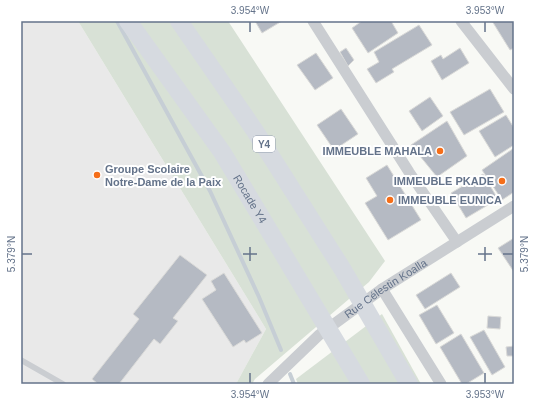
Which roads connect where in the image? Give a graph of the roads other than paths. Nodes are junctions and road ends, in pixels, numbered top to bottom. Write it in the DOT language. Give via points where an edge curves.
graph roads {
  1 [pos="128,21"];
  2 [pos="179,21"];
  3 [pos="313,21"];
  4 [pos="462,21"];
  5 [pos="513,86"];
  6 [pos="514,206"];
  7 [pos="457,242"];
  8 [pos="382,289"];
  9 [pos="21,360"];
  10 [pos="63,384"];
  11 [pos="268,384"];
  12 [pos="362,384"];
  13 [pos="409,384"];
  14 [pos="441,384"];
  1 -- 12 [label="highway, Rocade Y4" via="222,152"];
  2 -- 13 [label="highway, Y4" via="255,131 343,270"];
  3 -- 7 [label="street" via="409,172"];
  4 -- 5 [label="street"];
  6 -- 7 [label="street, Rue Célestin Koalla"];
  7 -- 8 [label="street, Rue Célestin Koalla"];
  8 -- 11 [label="street, Rue Célestin Koalla" via="319,335"];
  8 -- 14 [label="street"];
  9 -- 10 [label="lane"];
}
